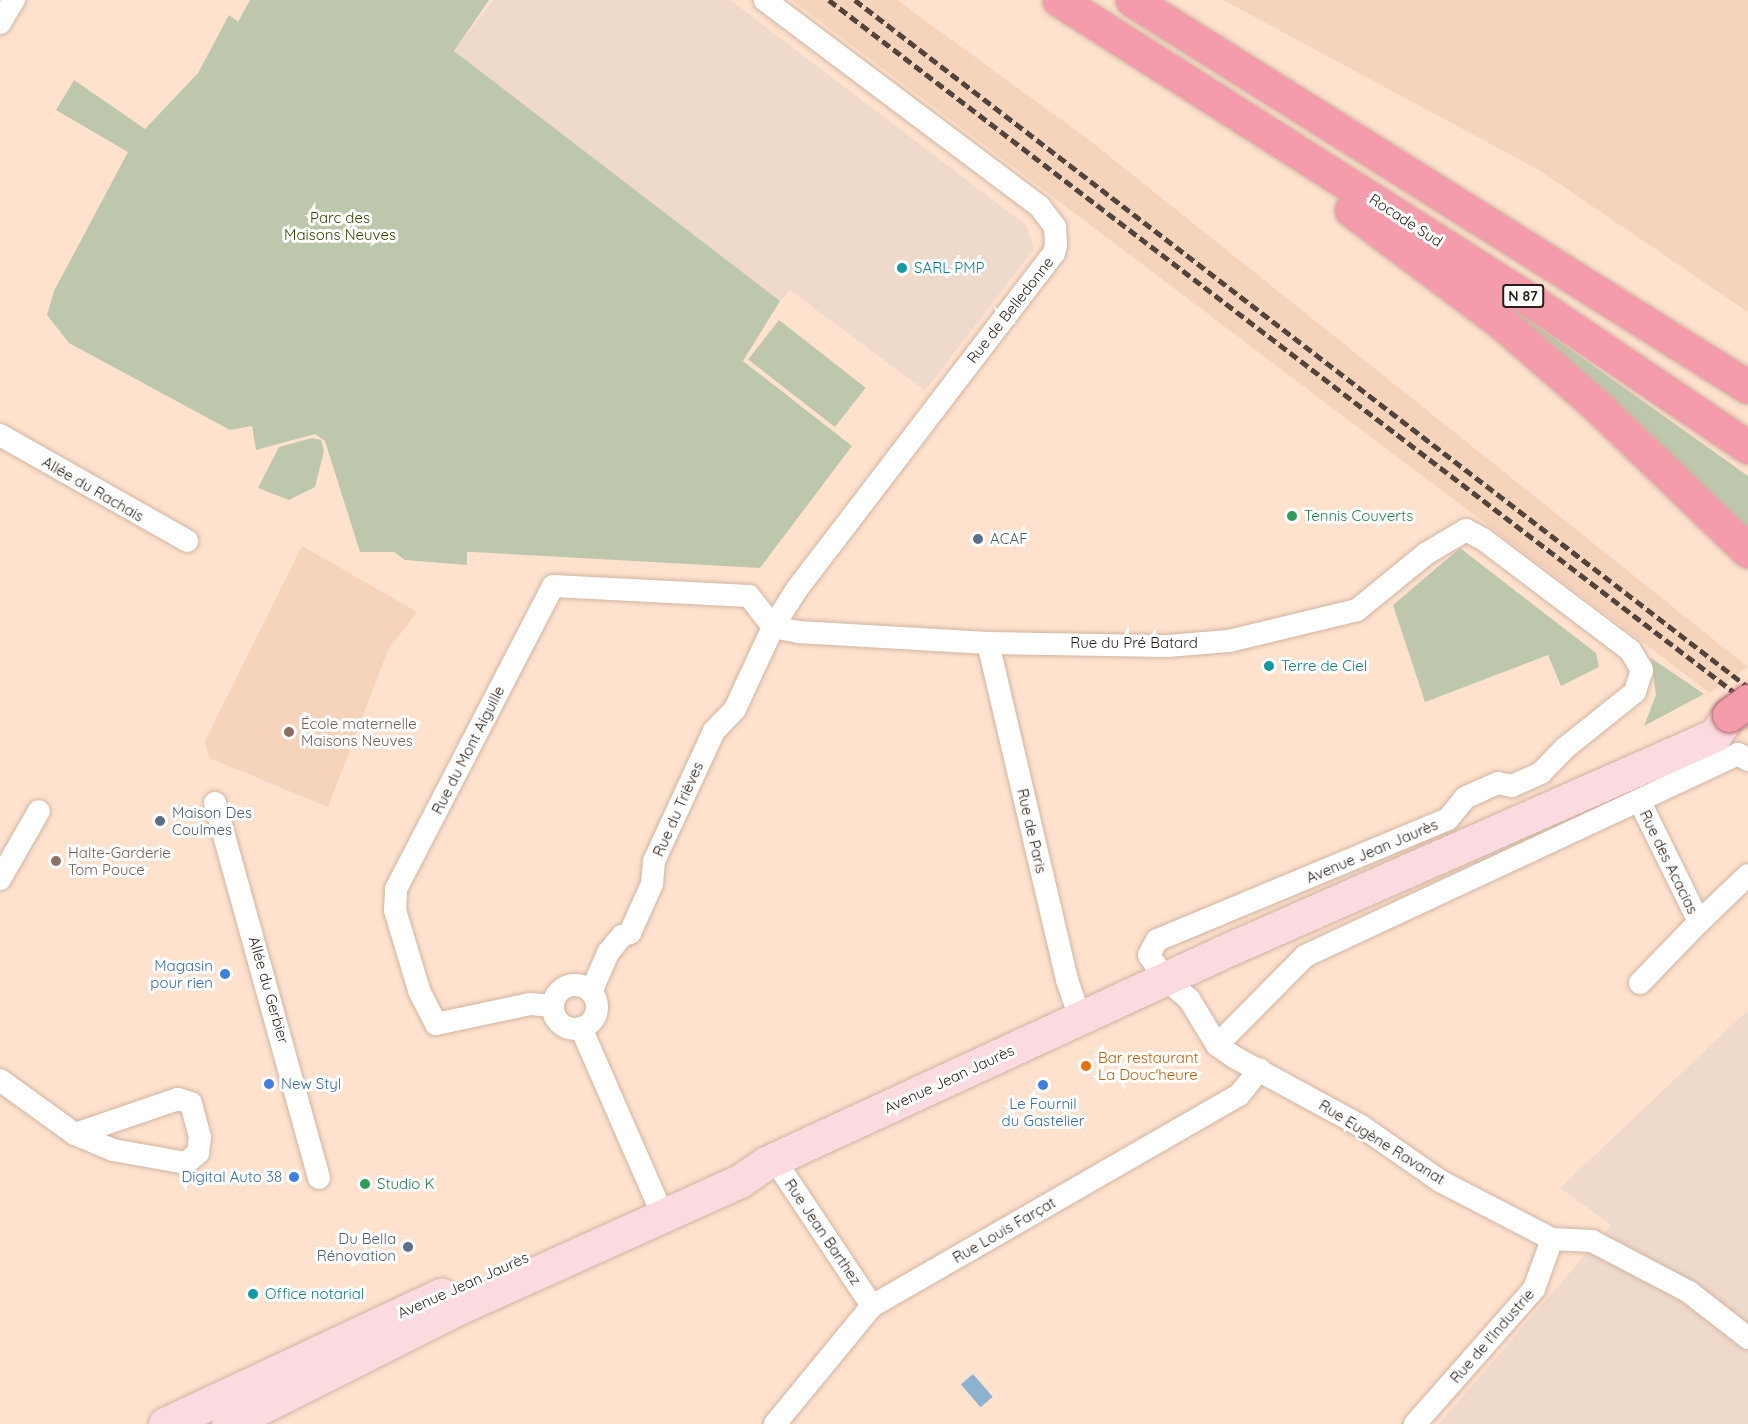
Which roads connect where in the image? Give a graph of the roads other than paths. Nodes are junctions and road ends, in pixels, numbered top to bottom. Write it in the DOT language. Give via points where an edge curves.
graph roads {
  1 [pos="14,0"];
  2 [pos="765,0"];
  3 [pos="1059,0"];
  4 [pos="1132,0"];
  5 [pos="0,23"];
  6 [pos="1294,150"];
  7 [pos="1504,234"];
  8 [pos="1748,363"];
  9 [pos="1748,387"];
  10 [pos="0,435"];
  11 [pos="1748,447"];
  12 [pos="1466,530"];
  13 [pos="187,541"];
  14 [pos="1748,551"];
  15 [pos="773,627"];
  16 [pos="988,643"];
  17 [pos="1738,718"];
  18 [pos="1748,760"];
  19 [pos="1640,802"];
  20 [pos="215,803"];
  21 [pos="39,811"];
  22 [pos="1748,875"];
  23 [pos="0,879"];
  24 [pos="1699,922"];
  25 [pos="1165,979"];
  26 [pos="1640,983"];
  27 [pos="591,992"];
  28 [pos="553,1006"];
  29 [pos="1080,1018"];
  30 [pos="581,1028"];
  31 [pos="1217,1045"];
  32 [pos="1260,1069"];
  33 [pos="0,1080"];
  34 [pos="75,1134"];
  35 [pos="770,1161"];
  36 [pos="319,1178"];
  37 [pos="660,1209"];
  38 [pos="1551,1239"];
  39 [pos="872,1306"];
  40 [pos="1748,1338"];
  41 [pos="165,1424"];
  42 [pos="228,1424"];
  43 [pos="775,1424"];
  44 [pos="1415,1424"];
  1 -- 5 [label="street"];
  2 -- 15 [label="street, Rue de Belledonne" via="1039,206 1051,217 1056,236 1054,252 804,580"];
  3 -- 6 [label="highway, Rocade Sud / N 87"];
  4 -- 7 [label="highway, N 87"];
  6 -- 11 [label="highway, Rocade Sud / N 87" via="1530,300"];
  6 -- 14 [label="highway" via="1340,202 1502,323 1595,404"];
  7 -- 8 [label="highway"];
  7 -- 9 [label="highway, N 87"];
  10 -- 13 [label="street, Allée du Rachais"];
  12 -- 16 [label="street, Rue du Pré Batard" via="1427,553 1357,610 1229,641 1167,646"];
  12 -- 25 [label="street, Avenue Jean Jaurès" via="1630,650 1642,670 1635,692 1565,748 1541,773 1512,786 1498,783 1465,798 1448,819 1157,940 1149,955"];
  15 -- 16 [label="street, Rue du Pré Batard" via="798,632"];
  15 -- 27 [label="street, Rue du Trièves" via="735,709 714,730 654,861 652,884 630,933 622,936 608,953"];
  15 -- 28 [label="street, Rue du Mont Aiguille" via="749,596 553,586 396,889 395,910 418,990 436,1024 530,1004"];
  16 -- 29 [label="street, Rue de Paris" via="1067,980"];
  17 -- 25 [label="main road, Avenue Jean Jaurès"];
  18 -- 19 [label="street" via="1738,754"];
  19 -- 24 [label="street, Rue des Acacias"];
  19 -- 31 [label="street" via="1305,956"];
  20 -- 36 [label="street, Allée du Gerbier"];
  21 -- 23 [label="street"];
  22 -- 24 [label="street, Rue des Acacias"];
  24 -- 26 [label="street, Rue des Acacias"];
  25 -- 29 [label="main road, Avenue Jean Jaurès"];
  25 -- 31 [label="street, Rue Eugène Ravanat" via="1189,999"];
  27 -- 28 [label="street" via="580,986 568,986 557,994"];
  27 -- 30 [label="street, Rue du Trièves" via="596,1012"];
  28 -- 30 [label="street" via="561,1024"];
  29 -- 35 [label="main road, Avenue Jean Jaurès"];
  30 -- 37 [label="street"];
  31 -- 32 [label="street, Rue Eugène Ravanat"];
  32 -- 38 [label="street, Rue Eugène Ravanat" via="1361,1126 1440,1181"];
  32 -- 39 [label="street, Rue Louis Farçat" via="1237,1097"];
  33 -- 34 [label="street"];
  34 -- 34 [label="street" via="113,1150 186,1162 198,1153 200,1137 190,1103 178,1100"];
  35 -- 37 [label="main road, Avenue Jean Jaurès" via="740,1182"];
  35 -- 39 [label="street, Rue Jean Barthez"];
  37 -- 41 [label="main road, Avenue Jean Jaurès" via="364,1329"];
  37 -- 42 [label="main road, Avenue Jean Jaurès"];
  38 -- 40 [label="street, Rue Eugène Ravanat" via="1592,1240 1689,1292"];
  38 -- 44 [label="street, Rue de l'Industrie" via="1534,1289"];
  39 -- 43 [label="street, Rue Louis Farçat"];
}
